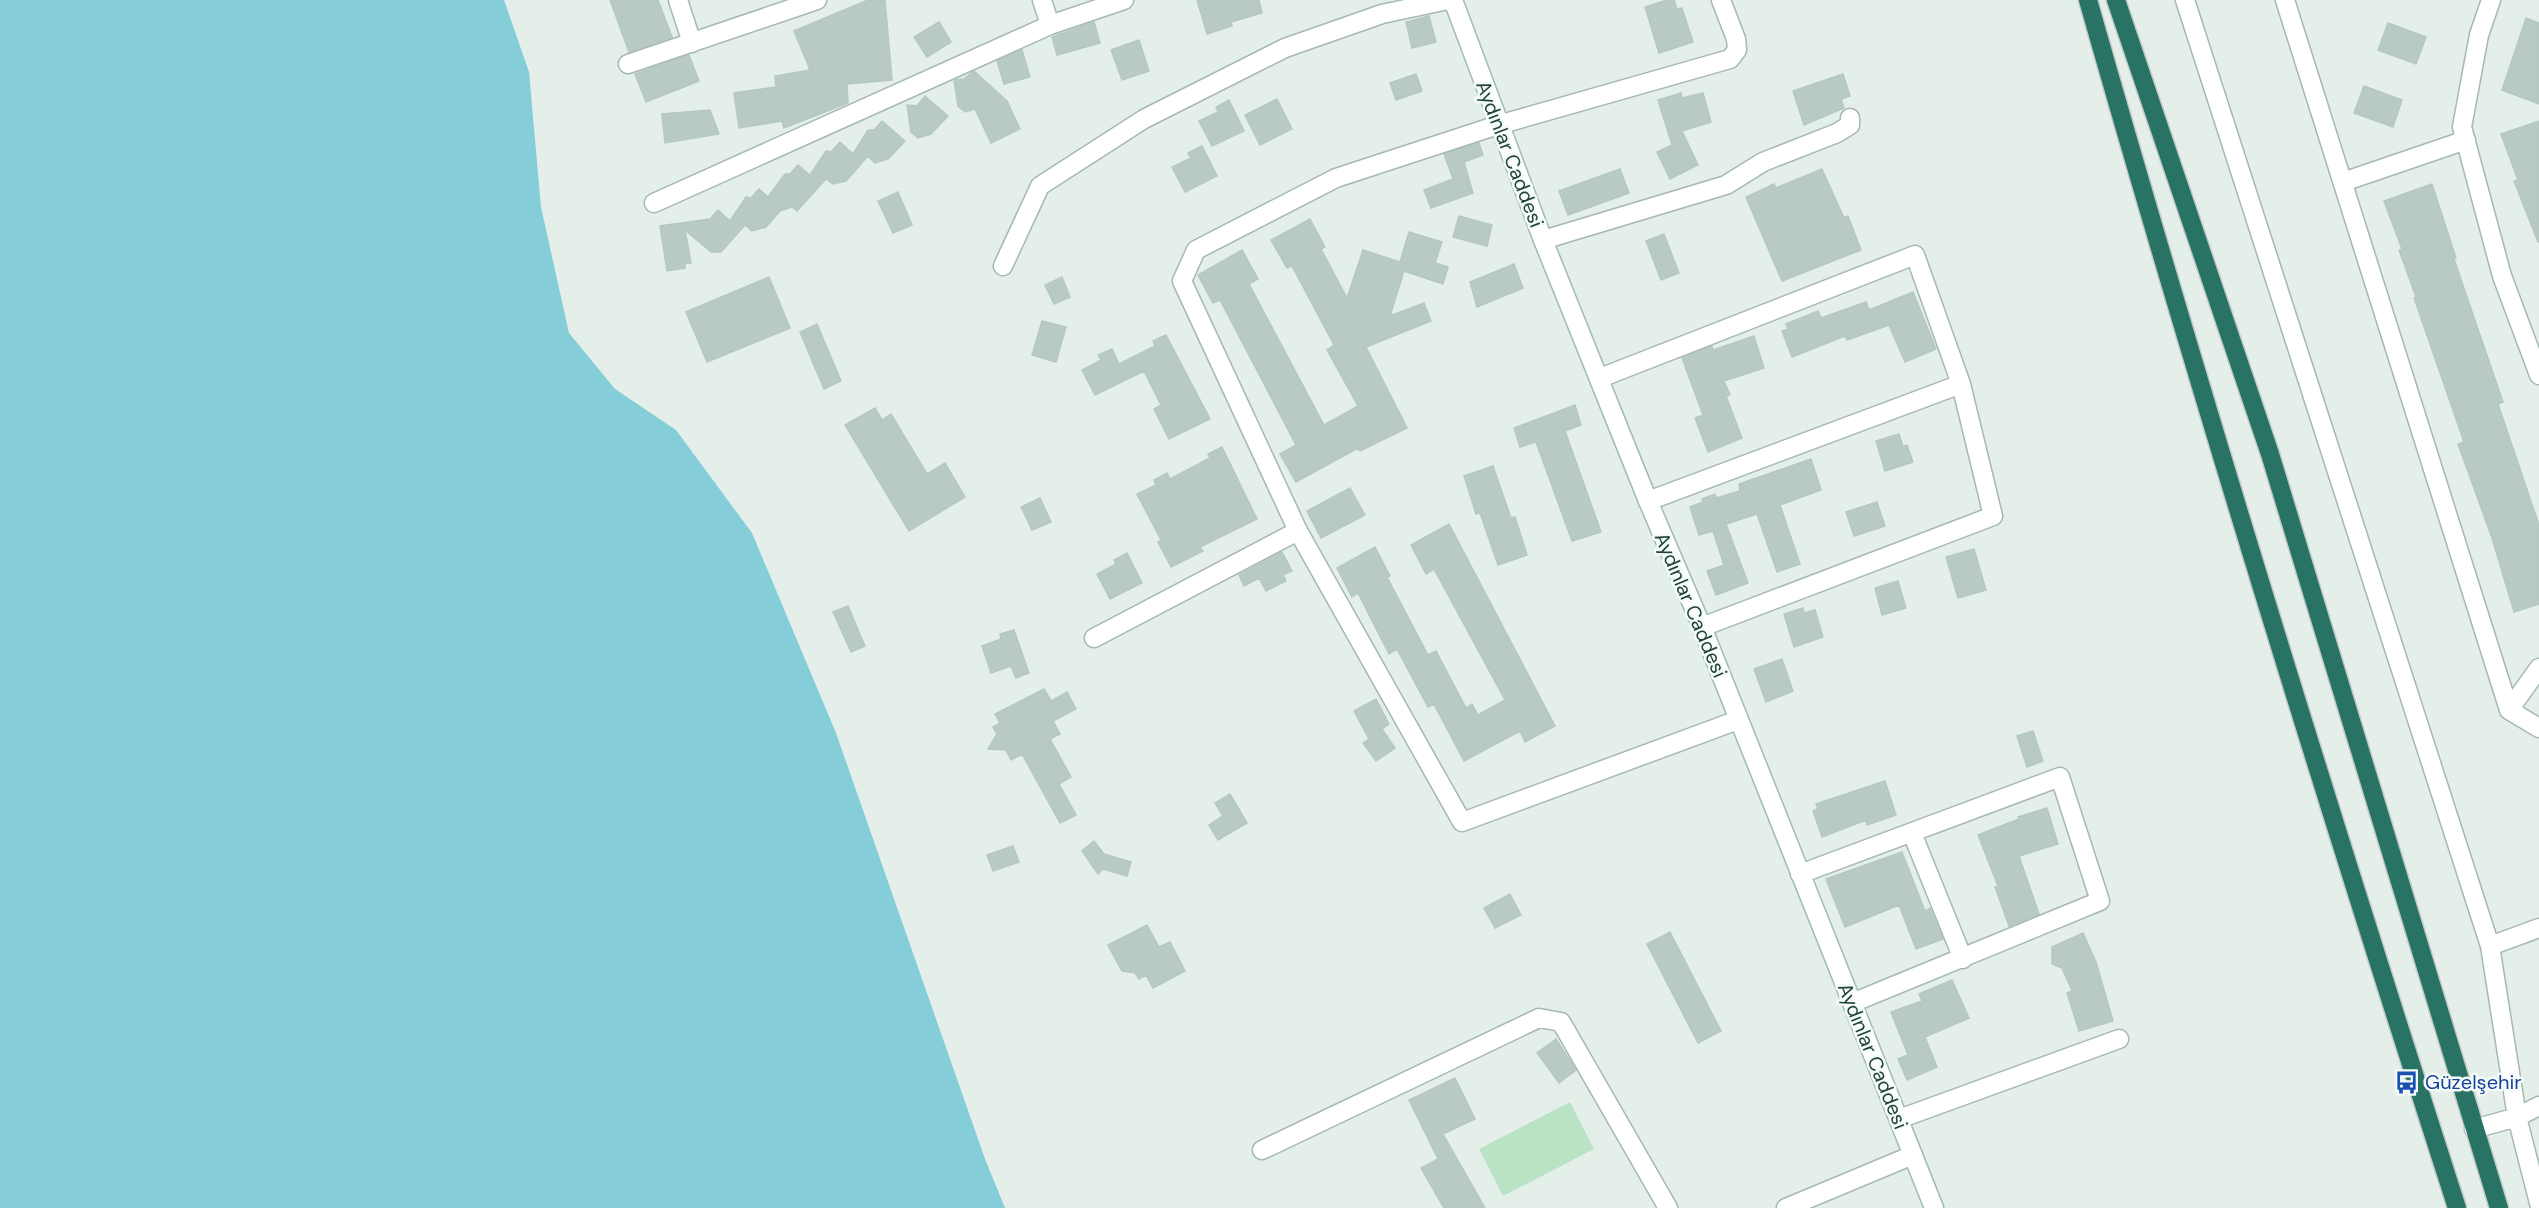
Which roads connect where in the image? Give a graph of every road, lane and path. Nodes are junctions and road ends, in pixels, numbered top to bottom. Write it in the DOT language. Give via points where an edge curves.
graph roads {
  1 [pos="678,0"];
  2 [pos="817,0"];
  3 [pos="1042,0"];
  4 [pos="1124,0"];
  5 [pos="1448,0"];
  6 [pos="1453,0"];
  7 [pos="1721,0"];
  8 [pos="2088,0"];
  9 [pos="2116,0"];
  10 [pos="2121,0"];
  11 [pos="2185,0"];
  12 [pos="2285,0"];
  13 [pos="2491,0"];
  14 [pos="2122,20"];
  15 [pos="1050,25"];
  16 [pos="692,43"];
  17 [pos="628,64"];
  18 [pos="1850,118"];
  19 [pos="1498,125"];
  20 [pos="2466,140"];
  21 [pos="2343,182"];
  22 [pos="654,202"];
  23 [pos="1543,240"];
  24 [pos="1003,266"];
  25 [pos="2539,375"];
  26 [pos="1600,378"];
  27 [pos="1961,384"];
  28 [pos="1648,501"];
  29 [pos="1298,531"];
  30 [pos="1702,627"];
  31 [pos="1094,638"];
  32 [pos="2539,668"];
  33 [pos="2509,710"];
  34 [pos="1738,720"];
  35 [pos="2539,728"];
  36 [pos="1912,833"];
  37 [pos="1800,874"];
  38 [pos="2539,928"];
  39 [pos="2490,946"];
  40 [pos="1963,959"];
  41 [pos="1852,1003"];
  42 [pos="2119,1039"];
  43 [pos="2539,1106"];
  44 [pos="2517,1117"];
  45 [pos="1899,1119"];
  46 [pos="2474,1129"];
  47 [pos="1262,1150"];
  48 [pos="1913,1155"];
  49 [pos="2539,1203"];
  50 [pos="1668,1208"];
  51 [pos="1786,1208"];
  52 [pos="1934,1208"];
  53 [pos="2457,1208"];
  54 [pos="2499,1208"];
  1 -- 16 [label="street"];
  2 -- 16 [label="street"];
  3 -- 15 [label="street"];
  4 -- 15 [label="street"];
  5 -- 24 [label="street" via="1382,14 1285,48 1144,119 1040,186"];
  6 -- 19 [label="street, Aydınlar Caddesi"];
  7 -- 19 [label="street" via="1737,45 1730,59"];
  8 -- 53 [label="highway" via="2158,249 2334,827"];
  9 -- 14 [label="highway"];
  10 -- 14 [label="highway"];
  11 -- 39 [label="street"];
  12 -- 21 [label="street"];
  13 -- 20 [label="street" via="2479,35 2462,127"];
  14 -- 46 [label="highway" via="2270,454"];
  15 -- 22 [label="street"];
  16 -- 17 [label="street"];
  18 -- 23 [label="street" via="1850,125 1837,133 1763,162 1726,185"];
  19 -- 23 [label="street, Aydınlar Caddesi"];
  19 -- 29 [label="street" via="1336,178 1196,250 1182,280"];
  20 -- 21 [label="street"];
  20 -- 25 [label="street" via="2502,276"];
  21 -- 33 [label="street"];
  23 -- 26 [label="street, Aydınlar Caddesi"];
  26 -- 27 [label="street" via="1915,255"];
  26 -- 28 [label="street, Aydınlar Caddesi"];
  27 -- 28 [label="street"];
  27 -- 30 [label="street" via="1993,516"];
  28 -- 30 [label="street, Aydınlar Caddesi"];
  29 -- 31 [label="street"];
  29 -- 34 [label="street" via="1462,822"];
  30 -- 34 [label="street, Aydınlar Caddesi"];
  32 -- 33 [label="street"];
  33 -- 35 [label="street"];
  34 -- 37 [label="street, Aydınlar Caddesi"];
  36 -- 37 [label="street"];
  36 -- 40 [label="street"];
  36 -- 40 [label="street" via="2060,777 2100,901"];
  37 -- 41 [label="street, Aydınlar Caddesi"];
  38 -- 39 [label="street"];
  39 -- 44 [label="street"];
  40 -- 41 [label="street"];
  41 -- 45 [label="street, Aydınlar Caddesi"];
  42 -- 45 [label="street"];
  43 -- 44 [label="street"];
  44 -- 46 [label="street"];
  44 -- 49 [label="street"];
  45 -- 48 [label="street, Aydınlar Caddesi"];
  46 -- 54 [label="highway"];
  47 -- 50 [label="street" via="1539,1018 1561,1022"];
  48 -- 51 [label="street"];
  48 -- 52 [label="street, Aydınlar Caddesi"];
}
